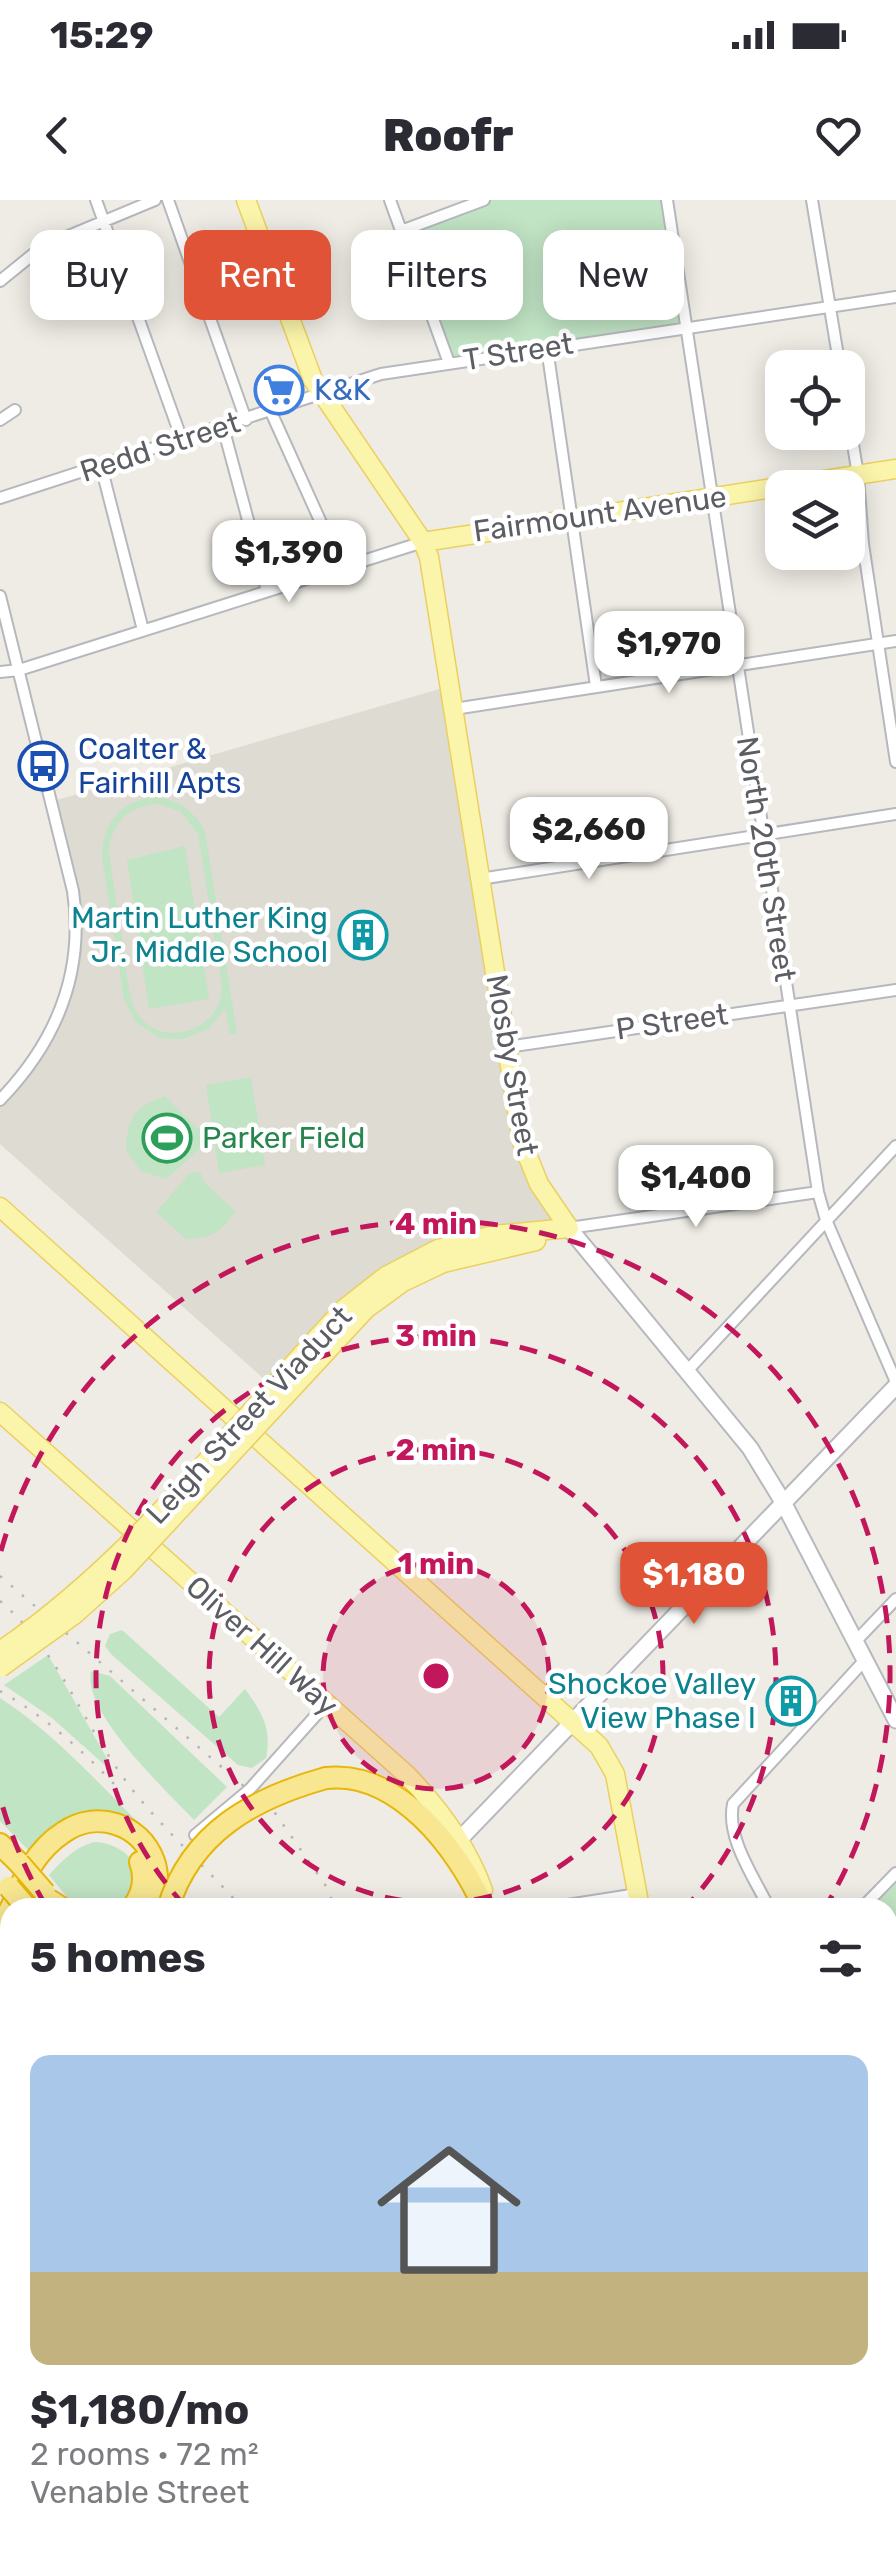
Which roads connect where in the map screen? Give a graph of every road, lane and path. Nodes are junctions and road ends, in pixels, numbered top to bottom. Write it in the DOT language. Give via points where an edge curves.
graph roads {
  1 [pos="96,200"];
  2 [pos="155,200"];
  3 [pos="168,200"];
  4 [pos="246,200"];
  5 [pos="390,200"];
  6 [pos="484,200"];
  7 [pos="667,200"];
  8 [pos="812,200"];
  9 [pos="103,221"];
  10 [pos="401,230"];
  11 [pos="404,230"];
  12 [pos="0,280"];
  13 [pos="896,297"];
  14 [pos="829,306"];
  15 [pos="433,320"];
  16 [pos="686,327"];
  17 [pos="547,348"];
  18 [pos="837,350"];
  19 [pos="449,363"];
  20 [pos="320,394"];
  21 [pos="15,410"];
  22 [pos="271,412"];
  23 [pos="0,420"];
  24 [pos="246,420"];
  25 [pos="223,427"];
  26 [pos="182,440"];
  27 [pos="101,466"];
  28 [pos="896,469"];
  29 [pos="865,474"];
  30 [pos="765,490"];
  31 [pos="0,498"];
  32 [pos="711,498"];
  33 [pos="570,518"];
  34 [pos="423,542"];
  35 [pos="865,563"];
  36 [pos="341,567"];
  37 [pos="266,591"];
  38 [pos="0,596"];
  39 [pos="143,630"];
  40 [pos="896,641"];
  41 [pos="878,644"];
  42 [pos="737,666"];
  43 [pos="18,670"];
  44 [pos="0,672"];
  45 [pos="596,686"];
  46 [pos="454,709"];
  47 [pos="896,762"];
  48 [pos="896,814"];
  49 [pos="762,836"];
  50 [pos="480,879"];
  51 [pos="896,990"];
  52 [pos="788,1005"];
  53 [pos="507,1047"];
  54 [pos="0,1100"];
  55 [pos="896,1146"];
  56 [pos="885,1158"];
  57 [pos="896,1169"];
  58 [pos="818,1192"];
  59 [pos="0,1207"];
  60 [pos="826,1220"];
  61 [pos="569,1228"];
  62 [pos="441,1256"];
  63 [pos="687,1370"];
  64 [pos="896,1384"];
  65 [pos="0,1412"];
  66 [pos="782,1502"];
  67 [pos="896,1599"];
  68 [pos="854,1642"];
  69 [pos="0,1651"];
  70 [pos="864,1661"];
  71 [pos="0,1668"];
  72 [pos="326,1704"];
  73 [pos="896,1720"];
  74 [pos="572,1721"];
  75 [pos="195,1834"];
  76 [pos="459,1840"];
  77 [pos="0,1844"];
  78 [pos="896,1873"];
  79 [pos="7,1895"];
  80 [pos="32,1898"];
  81 [pos="50,1898"];
  82 [pos="138,1898"];
  83 [pos="156,1898"];
  84 [pos="173,1898"];
  85 [pos="481,1898"];
  86 [pos="484,1898"];
  87 [pos="638,1898"];
  88 [pos="764,1898"];
  89 [pos="872,1898"];
  1 -- 9 [label="street"];
  2 -- 9 [label="street"];
  3 -- 24 [label="street"];
  4 -- 20 [label="main road, Mosby Street"];
  5 -- 10 [label="street"];
  6 -- 11 [label="street"];
  7 -- 16 [label="street, North 20th Street"];
  8 -- 14 [label="street"];
  9 -- 12 [label="street" via="37,250"];
  9 -- 26 [label="street"];
  13 -- 14 [label="street, T Street"];
  14 -- 16 [label="street, T Street"];
  14 -- 18 [label="street"];
  15 -- 19 [label="street"];
  16 -- 17 [label="street, T Street"];
  16 -- 32 [label="street, North 20th Street"];
  17 -- 19 [label="street, T Street"];
  17 -- 33 [label="street"];
  19 -- 20 [label="street, T Street" via="381,374"];
  20 -- 22 [label="street, Redd Street"];
  20 -- 34 [label="main road, Mosby Street"];
  21 -- 23 [label="street"];
  22 -- 24 [label="street, Redd Street"];
  22 -- 36 [label="street"];
  24 -- 25 [label="street, Redd Street"];
  25 -- 26 [label="street, Redd Street"];
  25 -- 37 [label="street"];
  26 -- 27 [label="street, Redd Street"];
  27 -- 31 [label="street, Redd Street"];
  27 -- 39 [label="street"];
  28 -- 29 [label="main road, Fairmount Avenue"];
  30 -- 32 [label="main road, Fairmount Avenue"];
  32 -- 33 [label="main road, Fairmount Avenue"];
  32 -- 42 [label="street, North 20th Street"];
  33 -- 34 [label="main road, Fairmount Avenue"];
  33 -- 45 [label="street"];
  34 -- 36 [label="street"];
  34 -- 46 [label="main road, Mosby Street"];
  35 -- 41 [label="street"];
  36 -- 37 [label="street"];
  37 -- 39 [label="street"];
  38 -- 43 [label="street"];
  39 -- 43 [label="street"];
  40 -- 41 [label="street"];
  41 -- 42 [label="street"];
  41 -- 47 [label="street"];
  42 -- 45 [label="street"];
  42 -- 49 [label="street, North 20th Street"];
  43 -- 44 [label="street"];
  43 -- 54 [label="street" via="73,892 76,936 55,1026"];
  45 -- 46 [label="street"];
  46 -- 50 [label="main road, Mosby Street"];
  48 -- 49 [label="street"];
  49 -- 50 [label="street"];
  49 -- 52 [label="street, North 20th Street"];
  50 -- 53 [label="main road, Mosby Street"];
  51 -- 52 [label="street, P Street"];
  52 -- 53 [label="street, P Street"];
  52 -- 58 [label="street, North 20th Street"];
  53 -- 61 [label="main road, Mosby Street" via="526,1155"];
  55 -- 56 [label="street"];
  56 -- 57 [label="street"];
  56 -- 60 [label="street"];
  58 -- 60 [label="street, North 20th Street"];
  58 -- 61 [label="street"];
  59 -- 74 [label="main road"];
  60 -- 63 [label="street"];
  60 -- 64 [label="street, North 20th Street"];
  61 -- 62 [label="main road, Leigh Street Viaduct" via="499,1234"];
  61 -- 63 [label="main road, Mosby Street"];
  62 -- 69 [label="main road, Leigh Street Viaduct, bridge" via="386,1276 345,1308 130,1544"];
  62 -- 71 [label="main road, Leigh Street Viaduct, bridge" via="366,1309 124,1570"];
  63 -- 66 [label="main road, Mosby Street" via="750,1448"];
  64 -- 66 [label="main road"];
  65 -- 72 [label="main road, Oliver Hill Way"];
  66 -- 68 [label="main road, Mosby Street"];
  66 -- 74 [label="main road"];
  67 -- 68 [label="street"];
  68 -- 70 [label="main road, Mosby Street"];
  70 -- 73 [label="main road, Mosby Street"];
  70 -- 88 [label="street" via="733,1804 737,1840"];
  72 -- 75 [label="street" via="250,1789"];
  72 -- 76 [label="main road, Oliver Hill Way" via="407,1775"];
  74 -- 76 [label="main road"];
  74 -- 87 [label="main road" via="600,1746 616,1774"];
  76 -- 86 [label="main road, Oliver Hill Way"];
  77 -- 81 [label="highway, bridge"];
  78 -- 89 [label="street"];
  79 -- 83 [label="highway" via="48,1845 75,1826 102,1821 130,1830 147,1847"];
  80 -- 82 [label="highway" via="60,1851 92,1834 119,1838 137,1857 144,1880"];
  84 -- 85 [label="highway, bridge" via="191,1857 220,1826 258,1803 326,1778 373,1783 402,1802 459,1861"];
}
